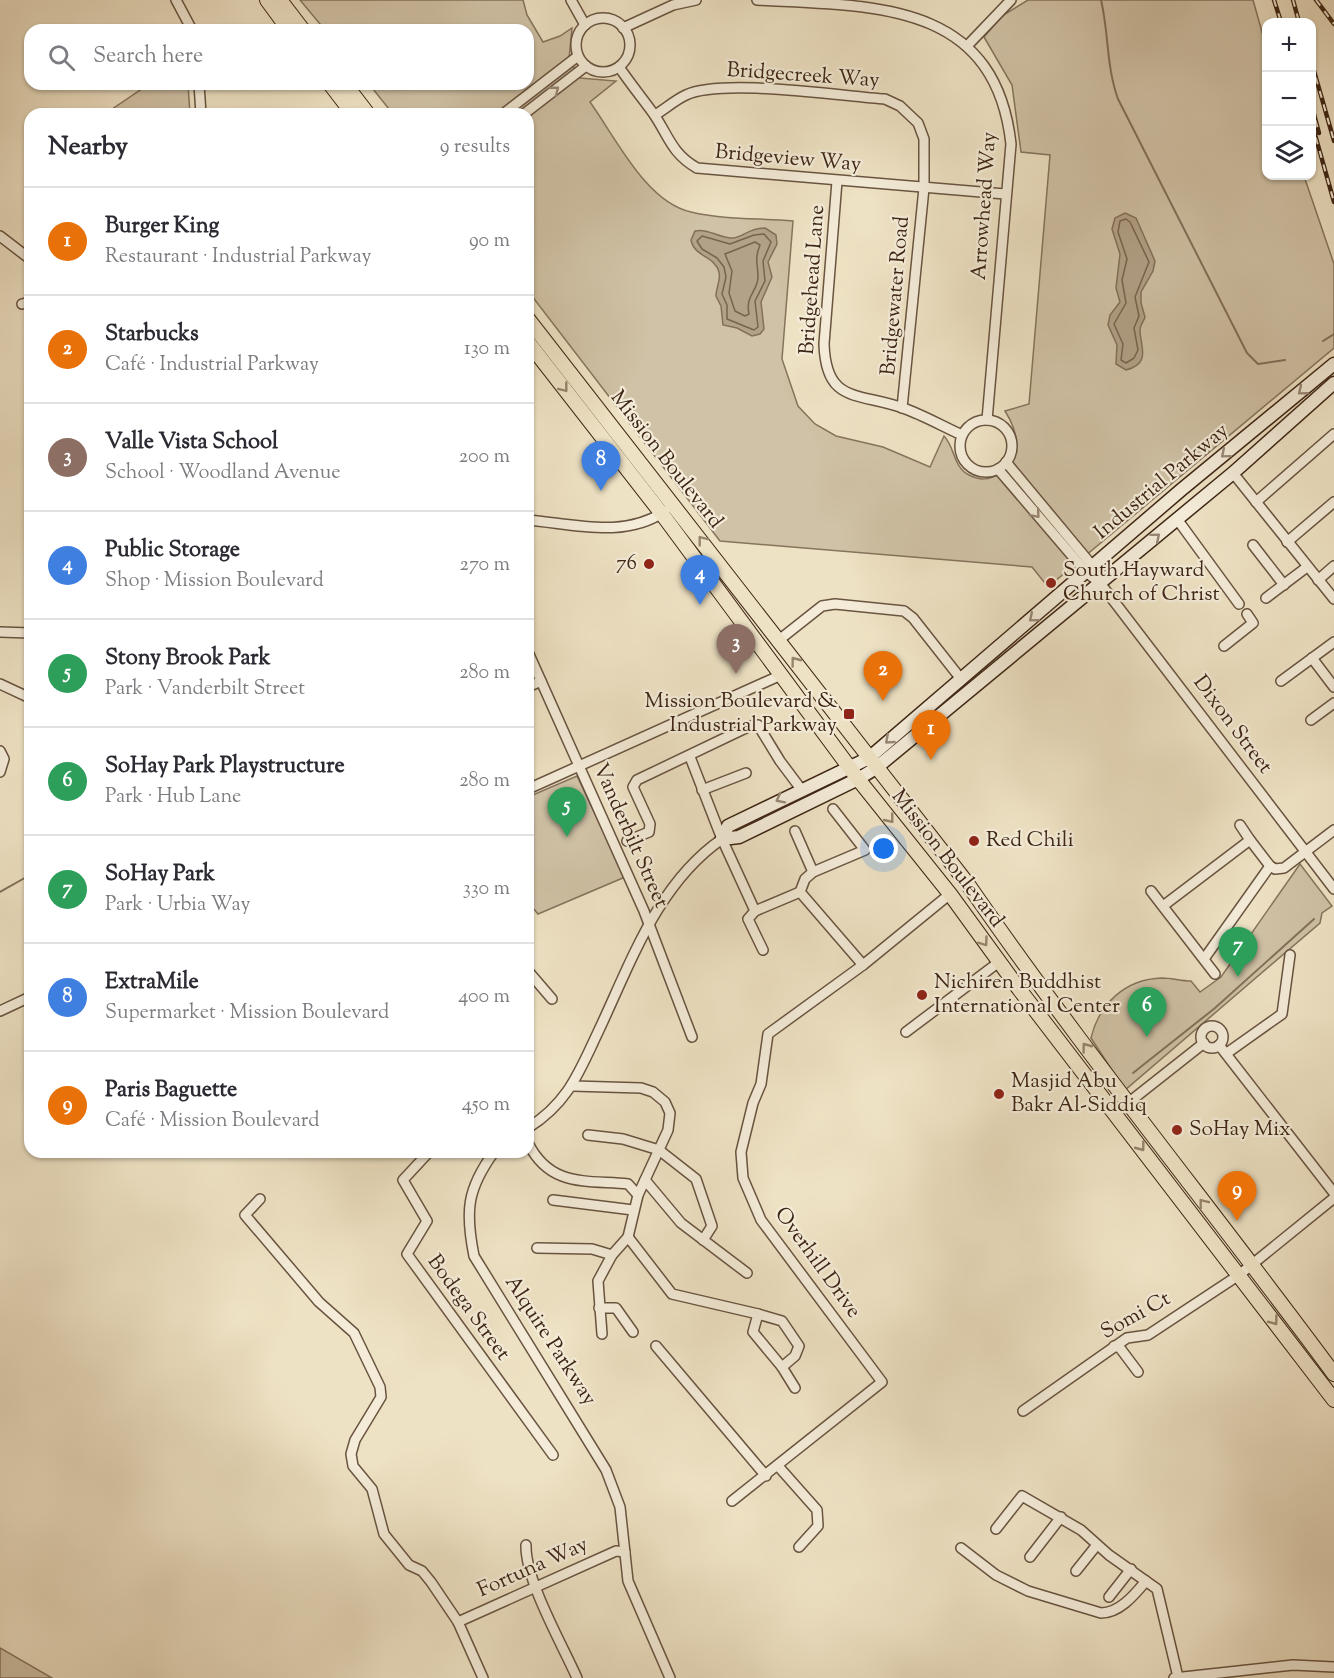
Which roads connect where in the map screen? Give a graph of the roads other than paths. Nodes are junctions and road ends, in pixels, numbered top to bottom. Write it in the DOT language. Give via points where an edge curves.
graph roads {
  1 [pos="176,0"];
  2 [pos="267,0"];
  3 [pos="280,0"];
  4 [pos="571,0"];
  5 [pos="696,0"];
  6 [pos="757,0"];
  7 [pos="1011,0"];
  8 [pos="672,2"];
  9 [pos="812,2"];
  10 [pos="189,24"];
  11 [pos="285,24"];
  12 [pos="298,24"];
  13 [pos="585,25"];
  14 [pos="623,28"];
  15 [pos="968,46"];
  16 [pos="578,56"];
  17 [pos="586,66"];
  18 [pos="619,67"];
  19 [pos="199,90"];
  20 [pos="335,90"];
  21 [pos="350,90"];
  22 [pos="201,108"];
  23 [pos="348,108"];
  24 [pos="363,108"];
  25 [pos="511,108"];
  26 [pos="533,108"];
  27 [pos="655,115"];
  28 [pos="837,181"];
  29 [pos="924,188"];
  30 [pos="1005,194"];
  31 [pos="0,236"];
  32 [pos="24,254"];
  33 [pos="534,327"];
  34 [pos="534,350"];
  35 [pos="1334,364"];
  36 [pos="1334,383"];
  37 [pos="902,408"];
  38 [pos="987,420"];
  39 [pos="1334,434"];
  40 [pos="962,435"];
  41 [pos="1006,462"];
  42 [pos="998,469"];
  43 [pos="1233,473"];
  44 [pos="1256,502"];
  45 [pos="1334,502"];
  46 [pos="674,505"];
  47 [pos="662,514"];
  48 [pos="1177,519"];
  49 [pos="534,521"];
  50 [pos="1287,542"];
  51 [pos="1253,545"];
  52 [pos="1334,566"];
  53 [pos="1307,567"];
  54 [pos="1090,569"];
  55 [pos="1318,580"];
  56 [pos="1100,583"];
  57 [pos="1284,585"];
  58 [pos="1266,598"];
  59 [pos="1334,599"];
  60 [pos="1239,604"];
  61 [pos="1247,614"];
  62 [pos="0,633"];
  63 [pos="24,633"];
  64 [pos="779,640"];
  65 [pos="1334,642"];
  66 [pos="1224,646"];
  67 [pos="1312,658"];
  68 [pos="534,665"];
  69 [pos="781,675"];
  70 [pos="962,679"];
  71 [pos="541,681"];
  72 [pos="1281,681"];
  73 [pos="0,684"];
  74 [pos="534,684"];
  75 [pos="1334,687"];
  76 [pos="24,695"];
  77 [pos="1334,703"];
  78 [pos="1311,720"];
  79 [pos="0,751"];
  80 [pos="690,757"];
  81 [pos="872,763"];
  82 [pos="579,765"];
  83 [pos="850,768"];
  84 [pos="0,771"];
  85 [pos="746,773"];
  86 [pos="858,779"];
  87 [pos="534,786"];
  88 [pos="801,789"];
  89 [pos="702,790"];
  90 [pos="833,809"];
  91 [pos="1240,825"];
  92 [pos="1334,830"];
  93 [pos="795,831"];
  94 [pos="722,839"];
  95 [pos="1250,840"];
  96 [pos="627,841"];
  97 [pos="1305,851"];
  98 [pos="1270,866"];
  99 [pos="813,872"];
  100 [pos="1334,889"];
  101 [pos="1151,891"];
  102 [pos="800,892"];
  103 [pos="950,894"];
  104 [pos="1163,906"];
  105 [pos="755,910"];
  106 [pos="649,922"];
  107 [pos="762,950"];
  108 [pos="1290,955"];
  109 [pos="1204,960"];
  110 [pos="999,962"];
  111 [pos="863,965"];
  112 [pos="1215,974"];
  113 [pos="534,978"];
  114 [pos="552,999"];
  115 [pos="24,1000"];
  116 [pos="0,1011"];
  117 [pos="906,1032"];
  118 [pos="692,1037"];
  119 [pos="1204,1043"];
  120 [pos="1219,1046"];
  121 [pos="1227,1053"];
  122 [pos="573,1086"];
  123 [pos="1128,1103"];
  124 [pos="534,1124"];
  125 [pos="588,1135"];
  126 [pos="659,1150"];
  127 [pos="534,1155"];
  128 [pos="423,1158"];
  129 [pos="490,1158"];
  130 [pos="645,1180"];
  131 [pos="1334,1193"];
  132 [pos="638,1195"];
  133 [pos="260,1198"];
  134 [pos="1334,1198"];
  135 [pos="554,1200"];
  136 [pos="633,1210"];
  137 [pos="628,1237"];
  138 [pos="703,1240"];
  139 [pos="537,1248"];
  140 [pos="612,1255"];
  141 [pos="1253,1265"];
  142 [pos="747,1273"];
  143 [pos="1239,1275"];
  144 [pos="599,1308"];
  145 [pos="758,1314"];
  146 [pos="633,1332"];
  147 [pos="602,1334"];
  148 [pos="656,1346"];
  149 [pos="1114,1346"];
  150 [pos="782,1367"];
  151 [pos="1138,1372"];
  152 [pos="1334,1374"];
  153 [pos="795,1388"];
  154 [pos="1334,1400"];
  155 [pos="1023,1411"];
  156 [pos="553,1455"];
  157 [pos="778,1466"];
  158 [pos="766,1476"];
  159 [pos="732,1501"];
  160 [pos="1061,1517"];
  161 [pos="996,1529"];
  162 [pos="526,1545"];
  163 [pos="1096,1546"];
  164 [pos="799,1547"];
  165 [pos="961,1548"];
  166 [pos="625,1552"];
  167 [pos="1030,1557"];
  168 [pos="1131,1569"];
  169 [pos="1076,1570"];
  170 [pos="1146,1581"];
  171 [pos="536,1587"];
  172 [pos="1110,1597"];
  173 [pos="458,1622"];
  174 [pos="1334,1667"];
  175 [pos="483,1678"];
  176 [pos="577,1678"];
  177 [pos="670,1678"];
  178 [pos="1176,1678"];
  1 -- 10 [label="street"];
  2 -- 11 [label="main road"];
  3 -- 12 [label="main road"];
  4 -- 13 [label="street"];
  5 -- 8 [label="street"];
  6 -- 9 [label="street, Arrowhead Way"];
  7 -- 15 [label="street"];
  8 -- 14 [label="street"];
  9 -- 15 [label="street, Arrowhead Way" via="912,15 934,23"];
  13 -- 14 [label="street" via="605,19"];
  13 -- 16 [label="street" via="576,39"];
  14 -- 18 [label="street" via="630,49"];
  15 -- 30 [label="street, Arrowhead Way" via="994,79 1009,121 1011,144"];
  16 -- 17 [label="street"];
  16 -- 25 [label="street"];
  17 -- 18 [label="street" via="596,72"];
  26 -- 17 [label="street, one-way"];
  18 -- 27 [label="street, Bridgeview Way"];
  19 -- 22 [label="street"];
  20 -- 23 [label="main road"];
  21 -- 24 [label="main road"];
  27 -- 28 [label="street, Bridgeview Way" via="682,160 697,168"];
  27 -- 29 [label="street, Bridgecreek Way" via="686,94 711,87 885,99 900,106 918,123 924,140"];
  28 -- 29 [label="street, Bridgeview Way"];
  28 -- 37 [label="street, Bridgehead Lane" via="824,365 838,388"];
  29 -- 30 [label="street, Bridgeview Way"];
  29 -- 37 [label="street, Bridgewater Road"];
  30 -- 38 [label="street, Arrowhead Way"];
  31 -- 32 [label="street"];
  33 -- 46 [label="main road, Mission Boulevard"];
  34 -- 47 [label="main road, Mission Boulevard, one-way"];
  35 -- 54 [label="main road, Industrial Parkway, one-way"];
  36 -- 43 [label="main road, Industrial Parkway"];
  37 -- 40 [label="street, Bridgehead Lane"];
  38 -- 40 [label="street" via="973,423"];
  38 -- 41 [label="street" via="1002,425 1009,434 1012,450"];
  39 -- 44 [label="street"];
  40 -- 42 [label="street" via="960,450 969,466 984,472"];
  41 -- 42 [label="street"];
  41 -- 54 [label="street"];
  42 -- 54 [label="street, one-way"];
  43 -- 44 [label="street"];
  43 -- 48 [label="main road, Industrial Parkway"];
  44 -- 50 [label="street"];
  45 -- 50 [label="street"];
  46 -- 47 [label="street"];
  64 -- 46 [label="main road, Mission Boulevard, one-way"];
  47 -- 49 [label="street" via="649,522 622,528"];
  47 -- 69 [label="main road, Mission Boulevard"];
  56 -- 48 [label="main road, Industrial Parkway, one-way"];
  48 -- 60 [label="street"];
  50 -- 53 [label="street"];
  51 -- 57 [label="street"];
  52 -- 55 [label="street"];
  53 -- 55 [label="street"];
  53 -- 57 [label="street"];
  54 -- 56 [label="street"];
  54 -- 70 [label="main road, Industrial Parkway, one-way"];
  55 -- 59 [label="street"];
  56 -- 81 [label="main road, Industrial Parkway"];
  56 -- 97 [label="street, Dixon Street"];
  57 -- 58 [label="street"];
  61 -- 66 [label="street" via="1253,623"];
  62 -- 63 [label="street"];
  64 -- 70 [label="street" via="822,606 904,611"];
  81 -- 64 [label="main road, Mission Boulevard, one-way"];
  65 -- 67 [label="street"];
  67 -- 72 [label="street"];
  67 -- 75 [label="street"];
  68 -- 71 [label="street, Vanderbilt Street"];
  69 -- 82 [label="street"];
  69 -- 83 [label="main road, Mission Boulevard"];
  70 -- 81 [label="main road, Industrial Parkway, one-way"];
  71 -- 74 [label="street"];
  71 -- 82 [label="street, Vanderbilt Street"];
  73 -- 76 [label="street"];
  77 -- 78 [label="street"];
  79 -- 84 [label="street" via="4,759"];
  80 -- 88 [label="street" via="699,748 758,725"];
  80 -- 89 [label="street"];
  80 -- 96 [label="street" via="637,780 633,787 650,824 649,832"];
  81 -- 83 [label="main road, Industrial Parkway"];
  81 -- 86 [label="main road, Industrial Parkway"];
  123 -- 81 [label="main road, Mission Boulevard, one-way"];
  82 -- 87 [label="street"];
  82 -- 106 [label="street, Vanderbilt Street"];
  83 -- 86 [label="main road, Mission Boulevard"];
  83 -- 88 [label="main road"];
  85 -- 89 [label="street"];
  86 -- 94 [label="main road" via="739,837"];
  86 -- 103 [label="main road, Mission Boulevard, one-way"];
  88 -- 94 [label="main road, one-way" via="728,826"];
  89 -- 94 [label="street"];
  90 -- 99 [label="street" via="865,850"];
  91 -- 95 [label="street"];
  92 -- 97 [label="street"];
  93 -- 99 [label="street"];
  94 -- 105 [label="street"];
  94 -- 106 [label="street" via="692,863"];
  95 -- 98 [label="street"];
  95 -- 104 [label="street"];
  97 -- 98 [label="street" via="1284,868"];
  97 -- 100 [label="street, Dixon Street"];
  98 -- 109 [label="street"];
  99 -- 102 [label="street"];
  101 -- 104 [label="street"];
  102 -- 105 [label="street"];
  102 -- 111 [label="street"];
  103 -- 110 [label="main road, Mission Boulevard, one-way"];
  103 -- 111 [label="street, Overhill Drive"];
  104 -- 109 [label="street"];
  105 -- 107 [label="street" via="748,919"];
  106 -- 118 [label="street, Vanderbilt Street"];
  106 -- 122 [label="street"];
  108 -- 121 [label="street" via="1282,1014"];
  109 -- 112 [label="street"];
  110 -- 117 [label="street"];
  110 -- 143 [label="main road, Mission Boulevard, one-way"];
  111 -- 157 [label="street, Overhill Drive" via="768,1034 761,1084 741,1152 743,1178 761,1220 882,1382"];
  113 -- 114 [label="street"];
  115 -- 116 [label="street"];
  119 -- 120 [label="street"];
  119 -- 120 [label="street" via="1203,1033 1214,1026 1223,1034"];
  119 -- 123 [label="street"];
  120 -- 121 [label="street"];
  121 -- 131 [label="street"];
  122 -- 124 [label="street" via="548,1115"];
  122 -- 126 [label="street" via="641,1088 653,1092 665,1102 670,1113"];
  141 -- 123 [label="main road, Mission Boulevard, one-way"];
  125 -- 126 [label="street" via="623,1139"];
  126 -- 130 [label="street"];
  126 -- 138 [label="street" via="696,1179 712,1226"];
  127 -- 132 [label="street" via="565,1179 627,1184"];
  128 -- 156 [label="street, Bodega Street" via="403,1180 427,1221 407,1254"];
  129 -- 166 [label="street, Alquire Parkway" via="475,1181 470,1199 468,1217 474,1256 606,1470 620,1507"];
  130 -- 132 [label="street"];
  130 -- 138 [label="street" via="681,1223"];
  132 -- 136 [label="street"];
  133 -- 173 [label="street" via="245,1215 319,1302 354,1333 380,1387 377,1406 355,1440 351,1454 353,1466 372,1489 384,1534 409,1565 422,1571"];
  134 -- 141 [label="street, Somi Ct"];
  135 -- 136 [label="street"];
  136 -- 137 [label="street"];
  137 -- 140 [label="street"];
  137 -- 145 [label="street" via="672,1294"];
  138 -- 142 [label="street"];
  139 -- 140 [label="street" via="592,1249"];
  140 -- 144 [label="street" via="598,1281"];
  141 -- 143 [label="street, Somi Ct"];
  141 -- 152 [label="main road, Mission Boulevard"];
  143 -- 149 [label="street, Somi Ct" via="1148,1335 1126,1338"];
  143 -- 154 [label="main road, Mission Boulevard, one-way"];
  144 -- 146 [label="street" via="616,1308"];
  144 -- 147 [label="street"];
  145 -- 150 [label="street" via="753,1332"];
  145 -- 150 [label="street" via="782,1321 800,1346"];
  148 -- 158 [label="street"];
  149 -- 151 [label="street" via="1120,1348"];
  149 -- 155 [label="street, Somi Ct"];
  150 -- 153 [label="street"];
  157 -- 158 [label="street, Overhill Drive"];
  157 -- 164 [label="street" via="817,1510 818,1526"];
  158 -- 159 [label="street, Overhill Drive"];
  160 -- 161 [label="street" via="1022,1496"];
  160 -- 163 [label="street"];
  160 -- 167 [label="street"];
  162 -- 171 [label="street" via="525,1558"];
  163 -- 168 [label="street"];
  163 -- 169 [label="street"];
  165 -- 170 [label="street" via="996,1575 1028,1591 1101,1613 1113,1612"];
  166 -- 171 [label="street, Fortuna Way" via="616,1551"];
  166 -- 177 [label="street, Alquire Parkway" via="632,1594"];
  168 -- 170 [label="street"];
  168 -- 172 [label="street"];
  170 -- 178 [label="street" via="1161,1596"];
  171 -- 173 [label="street, Fortuna Way"];
  171 -- 176 [label="street"];
  173 -- 175 [label="street"];
  174 -- 178 [label="street" via="1293,1665"];
}
